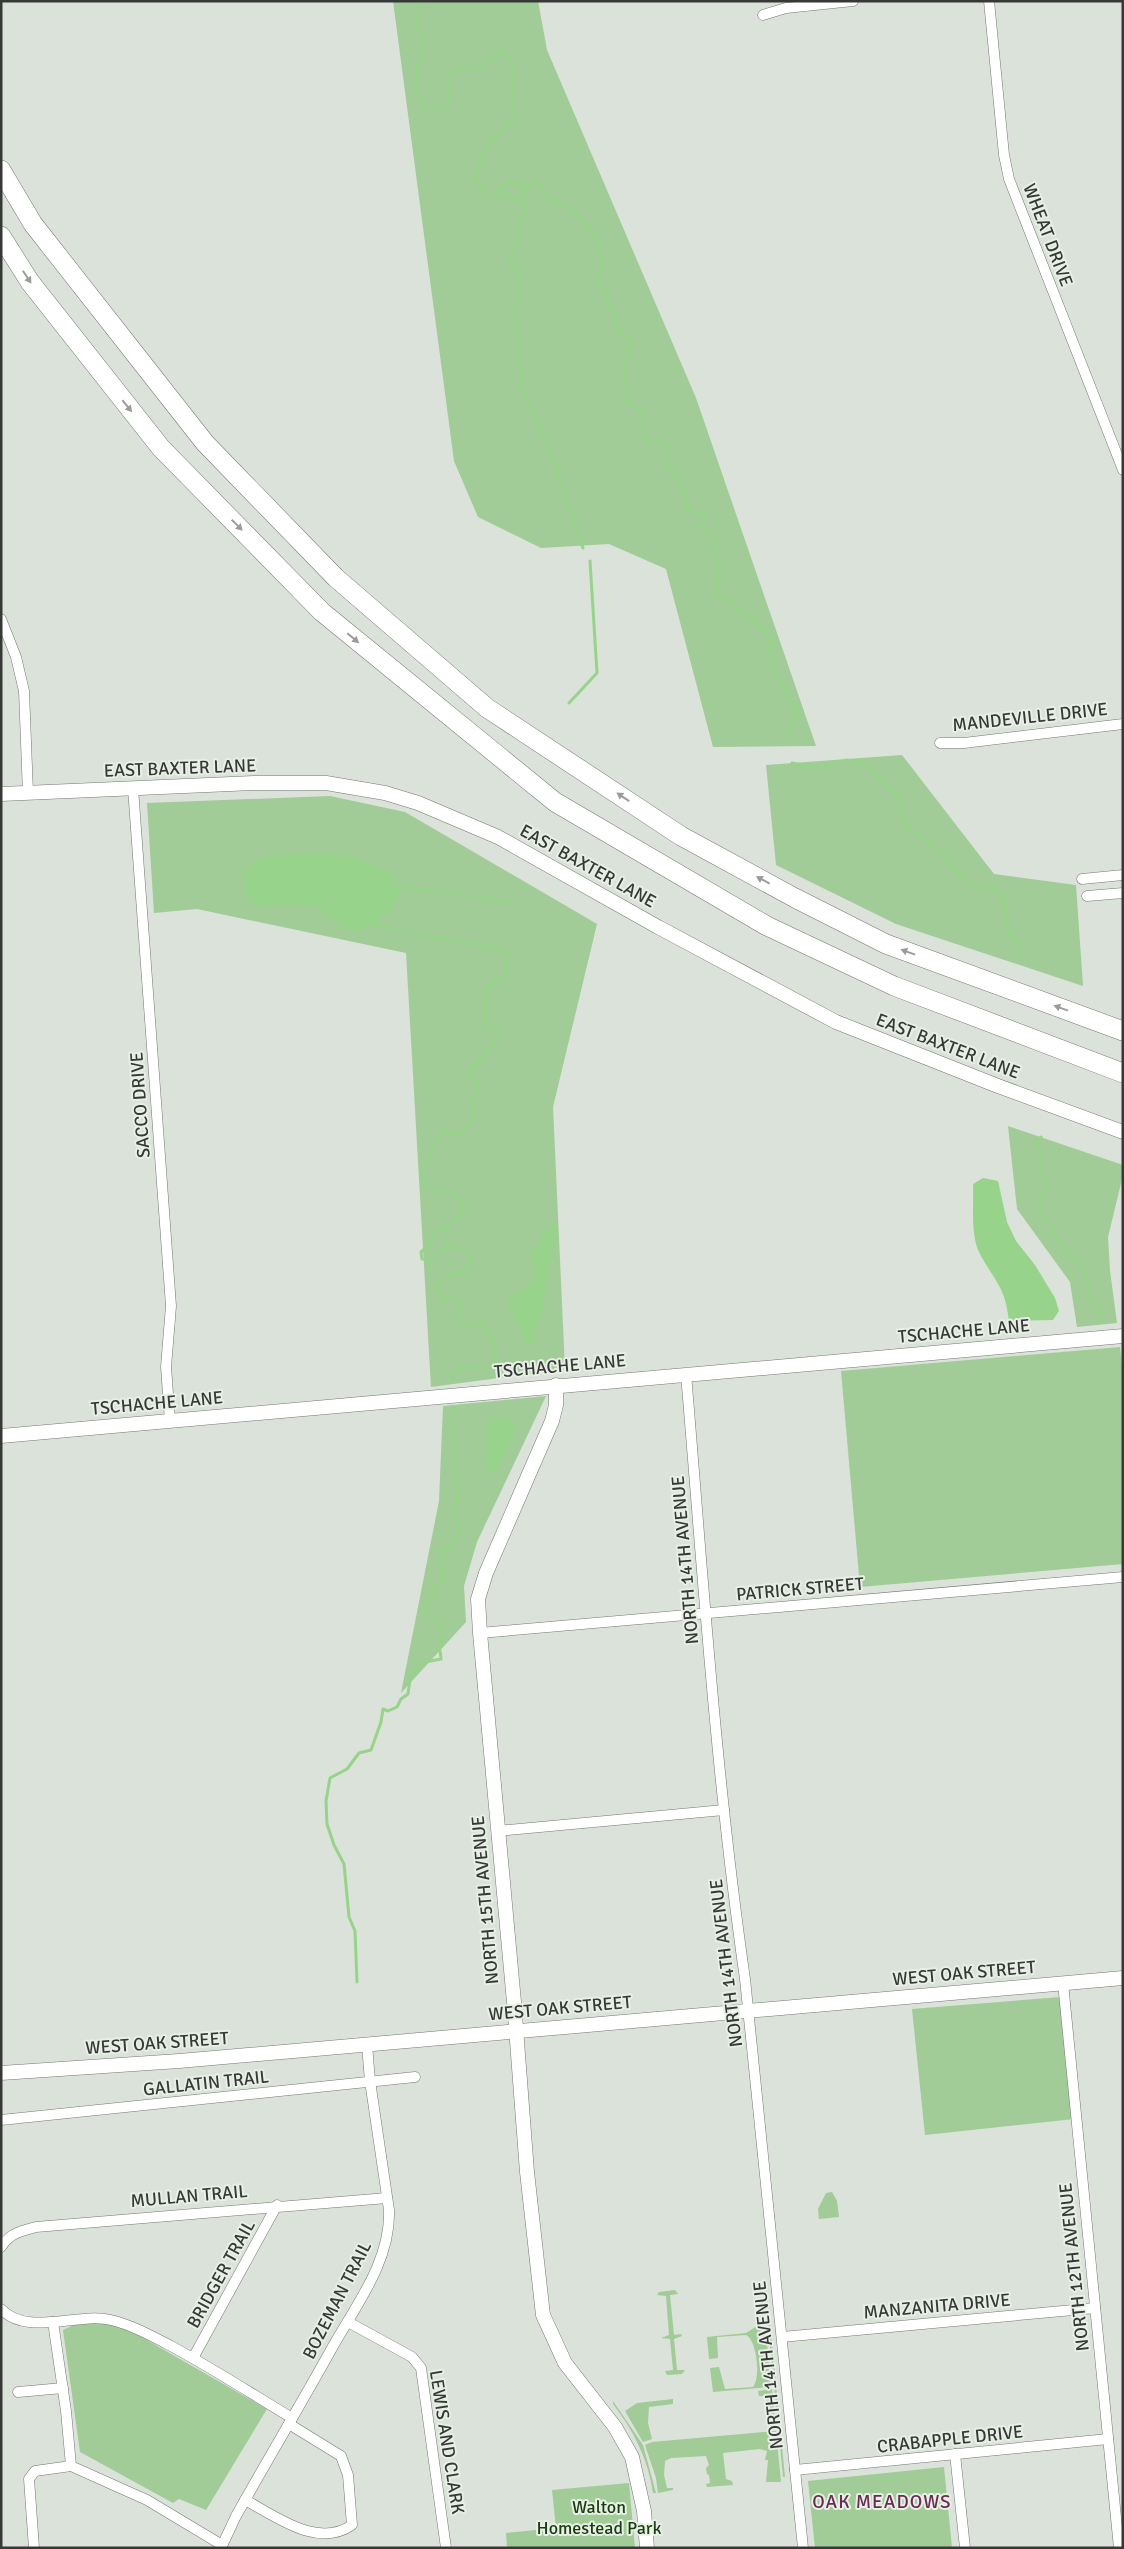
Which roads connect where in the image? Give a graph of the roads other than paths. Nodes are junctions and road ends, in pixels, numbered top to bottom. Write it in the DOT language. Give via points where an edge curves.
graph roads {
  1 [pos="853,1"];
  2 [pos="989,1"];
  3 [pos="764,15"];
  4 [pos="1,170"];
  5 [pos="1,236"];
  6 [pos="1123,470"];
  7 [pos="1,619"];
  8 [pos="1123,724"];
  9 [pos="940,743"];
  10 [pos="133,788"];
  11 [pos="28,793"];
  12 [pos="1,794"];
  13 [pos="1122,875"];
  14 [pos="1082,879"];
  15 [pos="1123,887"];
  16 [pos="1123,893"];
  17 [pos="1087,896"];
  18 [pos="1123,1029"];
  19 [pos="1123,1073"];
  20 [pos="1123,1132"];
  21 [pos="1123,1336"];
  22 [pos="686,1374"];
  23 [pos="556,1385"];
  24 [pos="170,1421"];
  25 [pos="1,1436"];
  26 [pos="1123,1577"];
  27 [pos="706,1614"];
  28 [pos="480,1633"];
  29 [pos="724,1810"];
  30 [pos="497,1831"];
  31 [pos="1123,1978"];
  32 [pos="1063,1983"];
  33 [pos="748,2010"];
  34 [pos="516,2031"];
  35 [pos="367,2045"];
  36 [pos="1,2073"];
  37 [pos="415,2077"];
  38 [pos="370,2081"];
  39 [pos="1,2120"];
  40 [pos="387,2198"];
  41 [pos="278,2205"];
  42 [pos="1,2247"];
  43 [pos="1,2308"];
  44 [pos="1095,2308"];
  45 [pos="54,2322"];
  46 [pos="348,2322"];
  47 [pos="782,2336"];
  48 [pos="193,2358"];
  49 [pos="64,2388"];
  50 [pos="18,2392"];
  51 [pos="290,2421"];
  52 [pos="1108,2439"];
  53 [pos="955,2454"];
  54 [pos="72,2466"];
  55 [pos="795,2470"];
  56 [pos="245,2500"];
  57 [pos="222,2546"];
  58 [pos="34,2548"];
  59 [pos="446,2548"];
  60 [pos="648,2548"];
  61 [pos="803,2548"];
  62 [pos="965,2548"];
  63 [pos="1119,2548"];
  1 -- 3 [label="street" via="786,8"];
  2 -- 6 [label="street, WHEAT DRIVE" via="1009,179"];
  18 -- 4 [label="highway, one-way" via="886,944 681,836 487,708 336,578 205,443 33,224"];
  5 -- 19 [label="highway, one-way" via="36,289 161,448 322,612 556,802 767,926 894,986"];
  7 -- 11 [label="street" via="16,657 24,691"];
  8 -- 9 [label="street, MANDEVILLE DRIVE"];
  10 -- 11 [label="street, EAST BAXTER LANE"];
  10 -- 20 [label="street, EAST BAXTER LANE" via="326,783 385,793 431,807 498,837 836,1022"];
  10 -- 24 [label="street, SACCO DRIVE" via="171,1306 166,1367"];
  11 -- 12 [label="street, EAST BAXTER LANE"];
  13 -- 14 [label="street"];
  13 -- 15 [label="street"];
  16 -- 17 [label="street"];
  21 -- 22 [label="street, TSCHACHE LANE"];
  22 -- 23 [label="street, TSCHACHE LANE"];
  22 -- 27 [label="street, NORTH 14TH AVENUE"];
  23 -- 24 [label="street, TSCHACHE LANE"];
  23 -- 28 [label="street, NORTH 15TH AVENUE" via="552,1421 486,1573 478,1599"];
  24 -- 25 [label="street, TSCHACHE LANE"];
  26 -- 27 [label="street, PATRICK STREET"];
  27 -- 28 [label="street, PATRICK STREET"];
  27 -- 29 [label="street, NORTH 14TH AVENUE"];
  28 -- 30 [label="street, NORTH 15TH AVENUE"];
  29 -- 30 [label="street"];
  29 -- 33 [label="street, NORTH 14TH AVENUE"];
  30 -- 34 [label="street, NORTH 15TH AVENUE"];
  31 -- 32 [label="street, WEST OAK STREET"];
  32 -- 33 [label="street, WEST OAK STREET"];
  32 -- 44 [label="street, NORTH 12TH AVENUE"];
  33 -- 34 [label="street, WEST OAK STREET"];
  33 -- 47 [label="street, NORTH 14TH AVENUE"];
  34 -- 35 [label="street, WEST OAK STREET"];
  34 -- 60 [label="street, NORTH 15TH AVENUE" via="542,2315 565,2363 615,2427 632,2456"];
  35 -- 36 [label="street, WEST OAK STREET"];
  35 -- 38 [label="street, BOZEMAN TRAIL"];
  37 -- 38 [label="street, GALLATIN TRAIL"];
  38 -- 39 [label="street, GALLATIN TRAIL"];
  38 -- 40 [label="street, BOZEMAN TRAIL"];
  40 -- 41 [label="street, MULLAN TRAIL"];
  40 -- 46 [label="street, BOZEMAN TRAIL" via="389,2224 382,2257"];
  41 -- 42 [label="street, MULLAN TRAIL" via="36,2227 16,2232"];
  41 -- 48 [label="street, BRIDGER TRAIL"];
  43 -- 45 [label="street" via="8,2316 24,2321"];
  44 -- 47 [label="street, MANZANITA DRIVE"];
  44 -- 52 [label="street, NORTH 12TH AVENUE"];
  45 -- 48 [label="street" via="110,2319 133,2326"];
  45 -- 49 [label="street"];
  46 -- 51 [label="street, BOZEMAN TRAIL"];
  46 -- 59 [label="street, LEWIS AND CLARK" via="412,2357 421,2368"];
  47 -- 55 [label="street, NORTH 14TH AVENUE"];
  48 -- 51 [label="street"];
  49 -- 50 [label="street"];
  49 -- 54 [label="street"];
  51 -- 56 [label="street, BOZEMAN TRAIL"];
  51 -- 56 [label="street" via="341,2456 348,2475 352,2525 333,2533 306,2531"];
  52 -- 53 [label="street, CRABAPPLE DRIVE"];
  52 -- 63 [label="street, NORTH 12TH AVENUE"];
  53 -- 55 [label="street, CRABAPPLE DRIVE"];
  53 -- 62 [label="street"];
  54 -- 57 [label="street" via="147,2500"];
  54 -- 58 [label="street" via="35,2471 29,2478"];
  55 -- 61 [label="street, NORTH 14TH AVENUE"];
  56 -- 57 [label="street, BOZEMAN TRAIL"];
}
